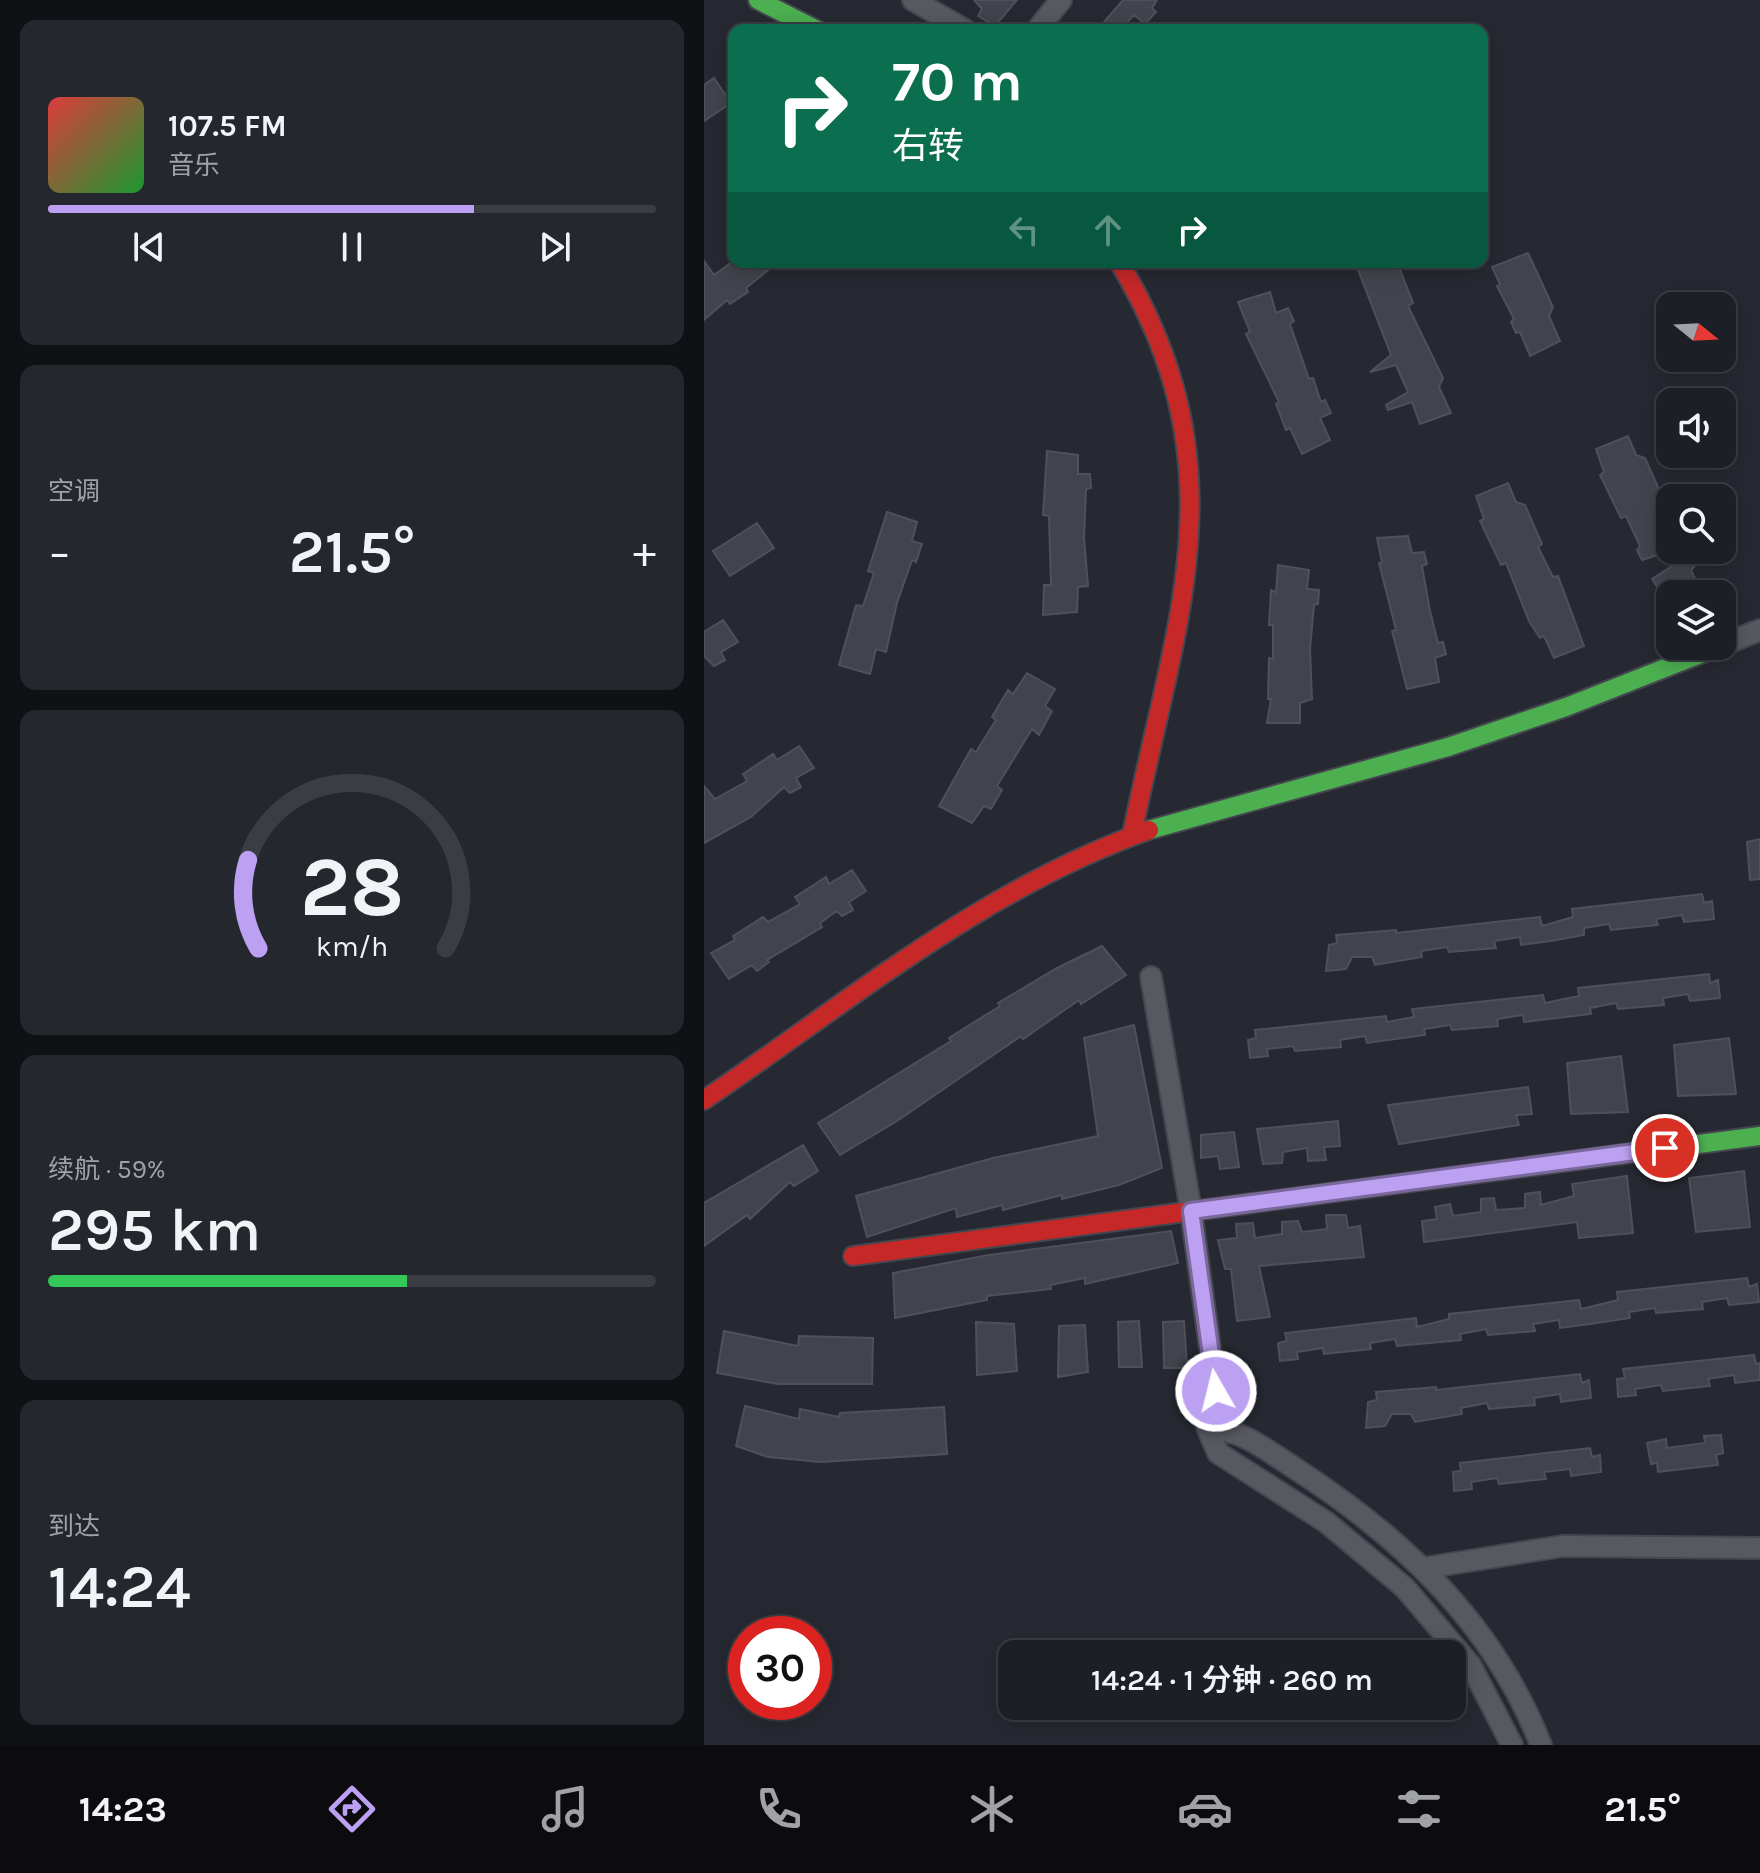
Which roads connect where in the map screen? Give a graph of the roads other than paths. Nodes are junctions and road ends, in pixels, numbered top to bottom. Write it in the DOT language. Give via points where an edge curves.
graph roads {
  1 [pos="758,0"];
  2 [pos="913,0"];
  3 [pos="1061,0"];
  4 [pos="805,24"];
  5 [pos="955,24"];
  6 [pos="1042,24"];
  7 [pos="1122,268"];
  8 [pos="1760,630"];
  9 [pos="1736,640"];
  10 [pos="1686,660"];
  11 [pos="1132,835"];
  12 [pos="1151,977"];
  13 [pos="704,1100"];
  14 [pos="1760,1136"];
  15 [pos="1191,1211"];
  16 [pos="853,1256"];
  17 [pos="1207,1427"];
  18 [pos="1760,1548"];
  19 [pos="1424,1568"];
  20 [pos="1512,1745"];
  21 [pos="1541,1745"];
  1 -- 4 [label="street"];
  2 -- 5 [label="street"];
  3 -- 6 [label="street"];
  7 -- 11 [label="street" via="1170,368 1185,435 1191,501 1180,626"];
  8 -- 9 [label="street"];
  10 -- 11 [label="street" via="1458,744"];
  11 -- 13 [label="street" via="990,903"];
  12 -- 15 [label="street"];
  14 -- 15 [label="street"];
  15 -- 16 [label="street"];
  15 -- 17 [label="street" via="1216,1391"];
  17 -- 19 [label="street" via="1233,1429 1291,1466"];
  17 -- 20 [label="street" via="1218,1453 1344,1536 1429,1612 1471,1666"];
  18 -- 19 [label="street" via="1563,1546"];
  19 -- 21 [label="street" via="1494,1651"];
}
